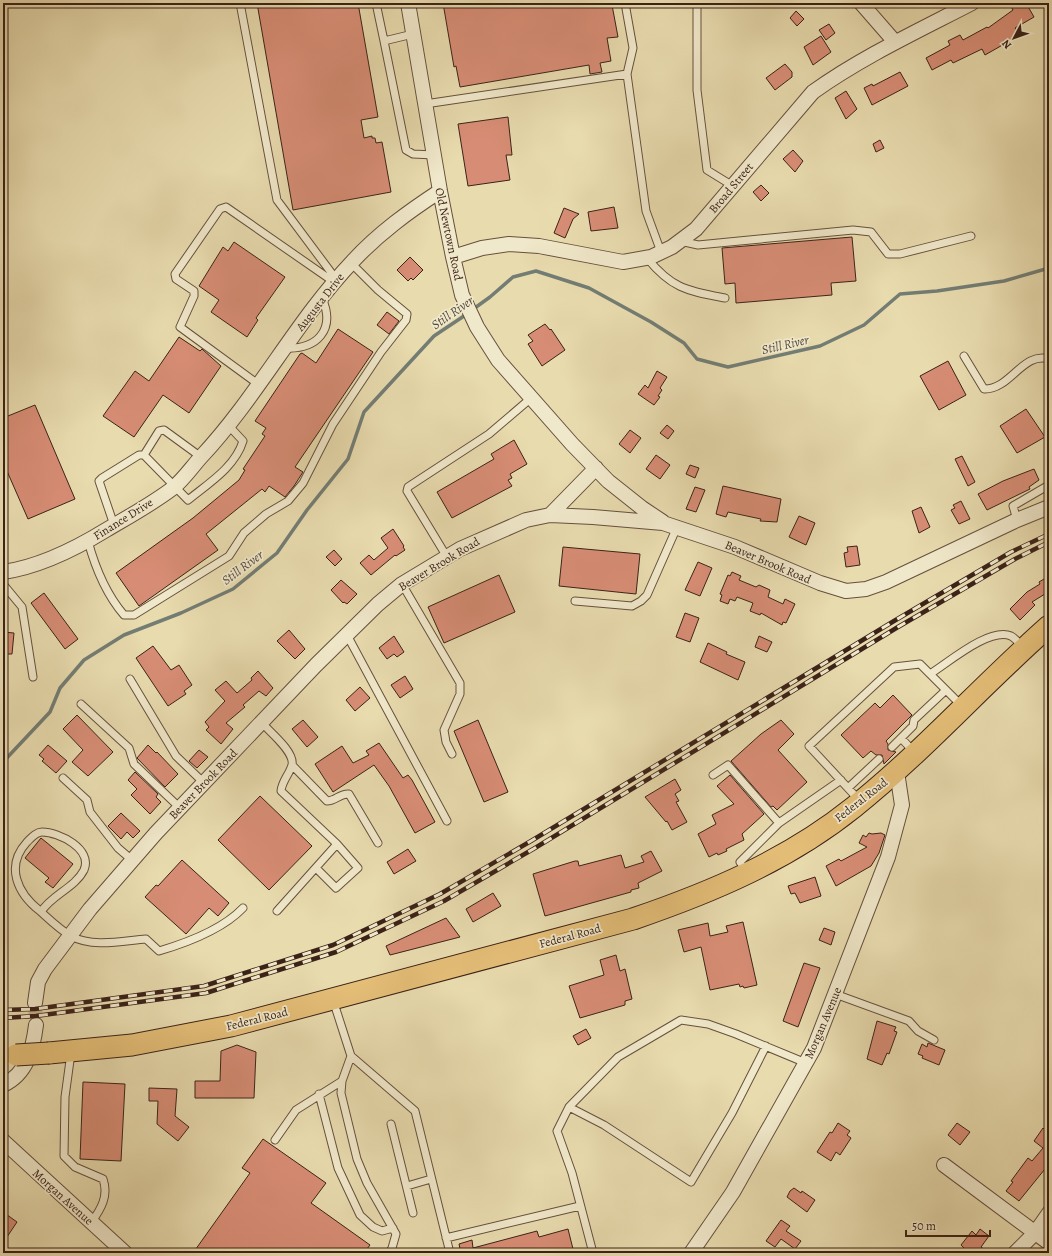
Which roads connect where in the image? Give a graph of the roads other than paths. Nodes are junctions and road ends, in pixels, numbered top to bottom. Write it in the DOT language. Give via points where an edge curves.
graph roads {
  1 [pos="240,3"];
  2 [pos="376,3"];
  3 [pos="408,3"];
  4 [pos="625,3"];
  5 [pos="697,3"];
  6 [pos="861,3"];
  7 [pos="972,3"];
  8 [pos="413,34"];
  9 [pos="384,41"];
  10 [pos="895,42"];
  11 [pos="627,74"];
  12 [pos="425,104"];
  13 [pos="434,155"];
  14 [pos="733,186"];
  15 [pos="440,191"];
  16 [pos="971,236"];
  17 [pos="679,241"];
  18 [pos="661,252"];
  19 [pos="453,257"];
  20 [pos="647,258"];
  21 [pos="351,263"];
  22 [pos="335,281"];
  23 [pos="322,298"];
  24 [pos="725,298"];
  25 [pos="284,348"];
  26 [pos="964,356"];
  27 [pos="1049,358"];
  28 [pos="258,384"];
  29 [pos="530,399"];
  30 [pos="226,430"];
  31 [pos="144,455"];
  32 [pos="201,457"];
  33 [pos="596,468"];
  34 [pos="176,485"];
  35 [pos="1049,486"];
  36 [pos="1049,508"];
  37 [pos="550,515"];
  38 [pos="1017,520"];
  39 [pos="663,523"];
  40 [pos="114,525"];
  41 [pos="677,527"];
  42 [pos="88,541"];
  43 [pos="447,557"];
  44 [pos="3,572"];
  45 [pos="3,584"];
  46 [pos="402,584"];
  47 [pos="575,601"];
  48 [pos="1048,630"];
  49 [pos="346,635"];
  50 [pos="1024,649"];
  51 [pos="930,674"];
  52 [pos="33,677"];
  53 [pos="130,679"];
  54 [pos="946,690"];
  55 [pos="81,704"];
  56 [pos="964,707"];
  57 [pos="262,723"];
  58 [pos="901,738"];
  59 [pos="892,747"];
  60 [pos="916,753"];
  61 [pos="452,754"];
  62 [pos="879,759"];
  63 [pos="292,765"];
  64 [pos="897,772"];
  65 [pos="713,776"];
  66 [pos="63,778"];
  67 [pos="841,780"];
  68 [pos="204,783"];
  69 [pos="855,795"];
  70 [pos="180,808"];
  71 [pos="448,821"];
  72 [pos="779,823"];
  73 [pos="378,843"];
  74 [pos="337,844"];
  75 [pos="132,860"];
  76 [pos="316,868"];
  77 [pos="747,874"];
  78 [pos="243,908"];
  79 [pos="277,911"];
  80 [pos="41,912"];
  81 [pos="70,935"];
  82 [pos="835,994"];
  83 [pos="333,1000"];
  84 [pos="35,1003"];
  85 [pos="36,1025"];
  86 [pos="934,1040"];
  87 [pos="766,1046"];
  88 [pos="71,1051"];
  89 [pos="9,1055"];
  90 [pos="351,1056"];
  91 [pos="806,1062"];
  92 [pos="342,1081"];
  93 [pos="3,1085"];
  94 [pos="319,1094"];
  95 [pos="568,1107"];
  96 [pos="391,1124"];
  97 [pos="275,1140"];
  98 [pos="3,1141"];
  99 [pos="944,1165"];
  100 [pos="431,1179"];
  101 [pos="407,1186"];
  102 [pos="580,1206"];
  103 [pos="414,1213"];
  104 [pos="1049,1213"];
  105 [pos="91,1223"];
  106 [pos="393,1228"];
  107 [pos="1035,1233"];
  108 [pos="446,1238"];
  109 [pos="1049,1243"];
  110 [pos="125,1253"];
  111 [pos="389,1253"];
  112 [pos="450,1253"];
  113 [pos="592,1253"];
  114 [pos="691,1253"];
  115 [pos="1015,1253"];
  1 -- 22 [label="lane" via="276,200"];
  2 -- 9 [label="lane"];
  3 -- 8 [label="street, Old Newtown Road"];
  4 -- 11 [label="lane" via="633,48"];
  5 -- 14 [label="lane" via="697,90 707,170"];
  6 -- 10 [label="street"];
  7 -- 10 [label="street, Broad Street"];
  8 -- 9 [label="lane"];
  8 -- 12 [label="street, Old Newtown Road"];
  9 -- 13 [label="lane" via="406,150 413,154"];
  10 -- 14 [label="street, Broad Street" via="813,92"];
  11 -- 12 [label="lane"];
  11 -- 18 [label="lane" via="646,211"];
  12 -- 13 [label="street, Old Newtown Road"];
  13 -- 15 [label="street, Old Newtown Road"];
  14 -- 17 [label="street, Broad Street" via="696,229"];
  15 -- 19 [label="street, Old Newtown Road"];
  15 -- 21 [label="street, Augusta Drive" via="387,228"];
  16 -- 17 [label="lane" via="900,254 888,254 871,232 853,230 698,245"];
  17 -- 18 [label="street, Broad Street"];
  18 -- 20 [label="street, Broad Street"];
  19 -- 20 [label="street, Broad Street" via="482,248 510,244 539,246 623,262"];
  19 -- 29 [label="street, Old Newtown Road" via="462,295 477,327 498,360"];
  20 -- 24 [label="lane" via="659,273 673,283 690,291"];
  21 -- 22 [label="street, Augusta Drive"];
  21 -- 42 [label="lane" via="407,314 406,320 381,352 333,424 303,482 288,501 266,514 244,533 229,556 134,615 124,615 118,609 98,571"];
  22 -- 23 [label="street, Augusta Drive"];
  22 -- 28 [label="lane" via="226,207 220,210 175,274 176,279 194,291 180,327"];
  23 -- 25 [label="street, Augusta Drive"];
  23 -- 25 [label="lane" via="327,310 327,323 316,342 298,349"];
  25 -- 28 [label="street, Augusta Drive"];
  26 -- 27 [label="lane" via="984,389 1000,385 1034,358"];
  28 -- 30 [label="street, Augusta Drive"];
  29 -- 33 [label="street, Old Newtown Road"];
  29 -- 43 [label="lane" via="489,434 408,487 407,491"];
  30 -- 32 [label="street, Finance Drive"];
  30 -- 34 [label="lane" via="243,441 240,451 229,465 188,500"];
  31 -- 32 [label="lane" via="159,431 164,430"];
  31 -- 34 [label="lane"];
  31 -- 40 [label="lane" via="139,455 99,481"];
  32 -- 34 [label="street, Finance Drive"];
  33 -- 37 [label="street"];
  33 -- 39 [label="street, Old Newtown Road"];
  34 -- 40 [label="street, Finance Drive"];
  35 -- 38 [label="lane" via="1013,506"];
  36 -- 38 [label="street, Beaver Brook Road"];
  37 -- 39 [label="street, Beaver Brook Road"];
  37 -- 43 [label="street, Beaver Brook Road" via="526,520"];
  38 -- 41 [label="street, Beaver Brook Road" via="886,582 866,589 846,591 820,583 735,546"];
  39 -- 41 [label="street, Beaver Brook Road"];
  40 -- 42 [label="street, Finance Drive"];
  41 -- 47 [label="lane" via="647,595 641,602 632,606"];
  42 -- 44 [label="street, Finance Drive" via="22,569"];
  43 -- 46 [label="street, Beaver Brook Road"];
  45 -- 52 [label="lane" via="22,607"];
  46 -- 49 [label="street, Beaver Brook Road"];
  46 -- 61 [label="lane" via="460,683 460,694 444,730"];
  48 -- 50 [label="main road, Federal Road"];
  49 -- 57 [label="street, Beaver Brook Road"];
  49 -- 71 [label="lane"];
  50 -- 51 [label="lane" via="1012,636 999,635 983,640"];
  50 -- 56 [label="main road, Federal Road"];
  51 -- 54 [label="lane"];
  51 -- 67 [label="lane" via="920,664 894,667 808,746"];
  53 -- 68 [label="lane" via="176,756"];
  54 -- 56 [label="lane"];
  54 -- 58 [label="lane" via="914,720 913,726"];
  55 -- 70 [label="lane" via="129,748 134,764"];
  56 -- 60 [label="main road, Federal Road"];
  57 -- 63 [label="lane" via="291,755"];
  57 -- 68 [label="street, Beaver Brook Road"];
  58 -- 59 [label="lane"];
  58 -- 60 [label="lane"];
  60 -- 64 [label="main road, Federal Road"];
  62 -- 69 [label="lane"];
  63 -- 73 [label="lane" via="327,801 332,801 344,793 349,794"];
  63 -- 74 [label="lane" via="281,784 280,791"];
  64 -- 69 [label="main road, Federal Road"];
  64 -- 82 [label="street, Morgan Avenue" via="902,805 888,857"];
  65 -- 72 [label="lane" via="728,765"];
  66 -- 75 [label="lane" via="87,800 90,812 118,848"];
  67 -- 69 [label="lane"];
  67 -- 72 [label="lane"];
  68 -- 70 [label="street, Beaver Brook Road"];
  69 -- 77 [label="main road, Federal Road" via="805,842"];
  70 -- 75 [label="street, Beaver Brook Road"];
  72 -- 77 [label="lane" via="740,862"];
  74 -- 76 [label="lane"];
  74 -- 76 [label="lane" via="358,868 336,888"];
  75 -- 81 [label="street, Beaver Brook Road"];
  76 -- 79 [label="lane"];
  77 -- 83 [label="main road, Federal Road" via="695,898 633,919"];
  78 -- 81 [label="lane" via="236,915 190,941 159,951 146,939 94,943"];
  80 -- 80 [label="lane" via="20,890 15,861 23,846 33,836 42,832 70,841 80,848 85,858 84,870 68,888 46,904"];
  80 -- 81 [label="lane"];
  81 -- 84 [label="street, Beaver Brook Road" via="38,982"];
  82 -- 86 [label="lane" via="909,1021 918,1031"];
  82 -- 91 [label="street, Morgan Avenue"];
  83 -- 88 [label="main road, Federal Road" via="231,1026 139,1044"];
  83 -- 90 [label="lane"];
  85 -- 93 [label="street" via="27,1063"];
  87 -- 91 [label="lane"];
  87 -- 95 [label="lane" via="708,1024 681,1020 618,1057"];
  87 -- 95 [label="lane" via="732,1113 691,1182 604,1125"];
  88 -- 89 [label="main road, Federal Road, bridge"];
  88 -- 105 [label="lane" via="65,1097 64,1156 75,1167 103,1179 105,1201"];
  90 -- 92 [label="lane"];
  90 -- 100 [label="lane" via="415,1111"];
  91 -- 114 [label="street, Morgan Avenue" via="733,1192"];
  92 -- 94 [label="lane"];
  92 -- 106 [label="lane" via="341,1093 357,1159 367,1183"];
  94 -- 97 [label="lane" via="296,1110"];
  94 -- 106 [label="lane" via="338,1168 360,1215 382,1232"];
  95 -- 102 [label="lane" via="557,1131 572,1173"];
  96 -- 101 [label="lane"];
  98 -- 105 [label="street, Morgan Avenue"];
  99 -- 107 [label="street"];
  100 -- 101 [label="lane"];
  100 -- 108 [label="lane"];
  101 -- 103 [label="lane"];
  102 -- 108 [label="lane"];
  102 -- 113 [label="lane"];
  104 -- 107 [label="street"];
  105 -- 110 [label="street, Morgan Avenue"];
  106 -- 111 [label="lane" via="396,1234"];
  107 -- 109 [label="street"];
  107 -- 115 [label="street"];
  108 -- 112 [label="lane"];
}
